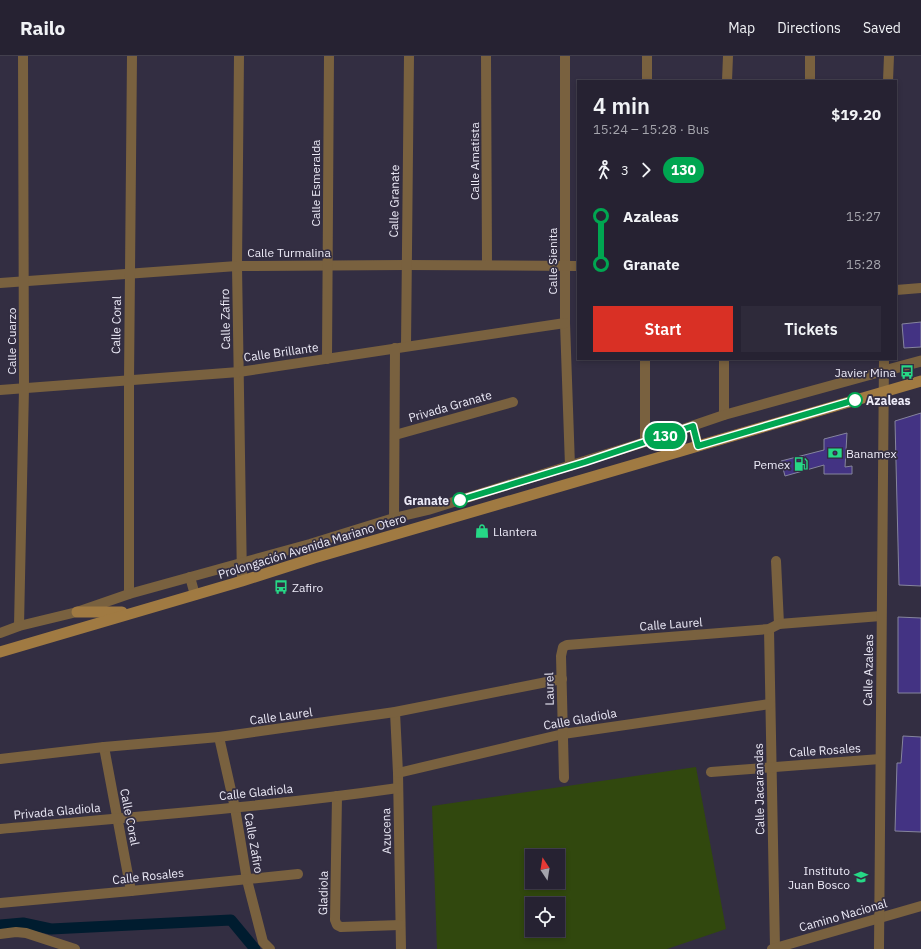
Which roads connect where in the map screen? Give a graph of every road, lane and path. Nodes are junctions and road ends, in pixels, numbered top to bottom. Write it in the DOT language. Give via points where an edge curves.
graph roads {
  1 [pos="23,56"];
  2 [pos="132,56"];
  3 [pos="239,56"];
  4 [pos="329,56"];
  5 [pos="409,56"];
  6 [pos="486,56"];
  7 [pos="564,56"];
  8 [pos="647,56"];
  9 [pos="728,56"];
  10 [pos="810,56"];
  11 [pos="889,56"];
  12 [pos="647,80"];
  13 [pos="727,80"];
  14 [pos="810,80"];
  15 [pos="888,80"];
  16 [pos="328,265"];
  17 [pos="406,265"];
  18 [pos="487,265"];
  19 [pos="237,266"];
  20 [pos="564,266"];
  21 [pos="577,266"];
  22 [pos="130,274"];
  23 [pos="24,281"];
  24 [pos="0,283"];
  25 [pos="921,288"];
  26 [pos="897,290"];
  27 [pos="565,322"];
  28 [pos="406,346"];
  29 [pos="395,348"];
  30 [pos="327,359"];
  31 [pos="645,360"];
  32 [pos="724,360"];
  33 [pos="884,360"];
  34 [pos="921,360"];
  35 [pos="884,371"];
  36 [pos="240,372"];
  37 [pos="129,380"];
  38 [pos="921,381"];
  39 [pos="24,388"];
  40 [pos="0,390"];
  41 [pos="884,392"];
  42 [pos="513,402"];
  43 [pos="724,415"];
  44 [pos="693,426"];
  45 [pos="395,435"];
  46 [pos="645,442"];
  47 [pos="698,446"];
  48 [pos="570,466"];
  49 [pos="394,518"];
  50 [pos="776,561"];
  51 [pos="242,563"];
  52 [pos="190,577"];
  53 [pos="242,581"];
  54 [pos="129,594"];
  55 [pos="195,595"];
  56 [pos="77,612"];
  57 [pos="131,613"];
  58 [pos="881,616"];
  59 [pos="779,624"];
  60 [pos="19,626"];
  61 [pos="769,629"];
  62 [pos="0,633"];
  63 [pos="563,647"];
  64 [pos="0,652"];
  65 [pos="562,679"];
  66 [pos="770,704"];
  67 [pos="395,712"];
  68 [pos="563,734"];
  69 [pos="219,738"];
  70 [pos="104,747"];
  71 [pos="0,759"];
  72 [pos="880,759"];
  73 [pos="771,766"];
  74 [pos="711,772"];
  75 [pos="398,773"];
  76 [pos="564,778"];
  77 [pos="398,788"];
  78 [pos="337,796"];
  79 [pos="235,808"];
  80 [pos="117,818"];
  81 [pos="0,829"];
  82 [pos="298,874"];
  83 [pos="247,880"];
  84 [pos="131,891"];
  85 [pos="0,903"];
  86 [pos="921,906"];
  87 [pos="879,918"];
  88 [pos="400,926"];
  89 [pos="0,934"];
  90 [pos="788,947"];
  91 [pos="774,948"];
  92 [pos="75,949"];
  93 [pos="270,949"];
  94 [pos="401,949"];
  95 [pos="879,949"];
  1 -- 23 [label="street, Calle Cuarzo"];
  2 -- 22 [label="street, Calle Coral"];
  3 -- 19 [label="street, Calle Zafiro"];
  4 -- 16 [label="street, Calle Esmeralda"];
  5 -- 17 [label="street, Calle Granate"];
  6 -- 18 [label="street, Calle Amatista"];
  7 -- 20 [label="street, Calle Sienita"];
  8 -- 12 [label="street"];
  9 -- 13 [label="street"];
  10 -- 14 [label="street"];
  11 -- 15 [label="street"];
  16 -- 17 [label="street, Calle Turmalina"];
  16 -- 19 [label="street, Calle Turmalina"];
  16 -- 30 [label="street, Calle Esmeralda"];
  17 -- 18 [label="street, Calle Turmalina"];
  17 -- 28 [label="street, Calle Granate"];
  18 -- 20 [label="street, Calle Turmalina"];
  19 -- 22 [label="street, Calle Turmalina"];
  19 -- 36 [label="street, Calle Zafiro"];
  20 -- 21 [label="street, Calle Turmalina"];
  20 -- 27 [label="street, Calle Sienita"];
  22 -- 23 [label="street, Calle Turmalina"];
  22 -- 37 [label="street, Calle Coral"];
  23 -- 24 [label="street, Calle Turmalina"];
  23 -- 39 [label="street, Calle Cuarzo"];
  25 -- 26 [label="street"];
  27 -- 28 [label="street, Calle Brillante"];
  27 -- 48 [label="street, Calle Sienita"];
  28 -- 29 [label="street, Calle Brillante"];
  29 -- 30 [label="street, Calle Brillante"];
  29 -- 45 [label="street"];
  30 -- 36 [label="street, Calle Brillante"];
  31 -- 46 [label="street"];
  32 -- 43 [label="street"];
  33 -- 35 [label="street, Calle Azaleas"];
  34 -- 35 [label="street"];
  35 -- 41 [label="street, Calle Azaleas"];
  35 -- 43 [label="street, Prolongación Avenida Mariano Otero"];
  36 -- 37 [label="street, Calle Brillante"];
  36 -- 51 [label="street, Calle Zafiro"];
  37 -- 39 [label="street, Calle Brillante"];
  37 -- 54 [label="street, Calle Coral"];
  38 -- 41 [label="main road, Prolongación Avenida Mariano Otero"];
  39 -- 40 [label="street, Calle Brillante"];
  39 -- 60 [label="street, Calle Cuarzo"];
  41 -- 47 [label="main road, Prolongación Avenida Mariano Otero"];
  41 -- 58 [label="street, Calle Azaleas"];
  42 -- 45 [label="street, Privada Granate"];
  43 -- 44 [label="street, Prolongación Avenida Mariano Otero"];
  44 -- 46 [label="street, Prolongación Avenida Mariano Otero"];
  44 -- 47 [label="street"];
  45 -- 49 [label="street"];
  46 -- 48 [label="street, Prolongación Avenida Mariano Otero"];
  47 -- 53 [label="main road, Prolongación Avenida Mariano Otero"];
  48 -- 49 [label="street, Prolongación Avenida Mariano Otero"];
  49 -- 51 [label="street, Prolongación Avenida Mariano Otero"];
  50 -- 59 [label="street"];
  51 -- 52 [label="street, Prolongación Avenida Mariano Otero"];
  51 -- 53 [label="street, Calle Zafiro"];
  52 -- 54 [label="street, Prolongación Avenida Mariano Otero"];
  52 -- 55 [label="street"];
  53 -- 55 [label="main road, Prolongación Avenida Mariano Otero"];
  54 -- 56 [label="street, Prolongación Avenida Mariano Otero"];
  55 -- 57 [label="main road, Prolongación Avenida Mariano Otero"];
  56 -- 57 [label="main road"];
  56 -- 60 [label="street"];
  57 -- 64 [label="main road, Prolongación Avenida Mariano Otero"];
  58 -- 59 [label="street, Calle Laurel"];
  58 -- 72 [label="street, Calle Azaleas"];
  59 -- 61 [label="street, Calle Laurel"];
  60 -- 62 [label="street"];
  61 -- 63 [label="street, Calle Laurel" via="572,644"];
  61 -- 66 [label="street, Calle Jacarandas"];
  63 -- 65 [label="street, Laurel"];
  65 -- 67 [label="street, Calle Laurel"];
  65 -- 68 [label="street, Laurel"];
  66 -- 68 [label="street, Calle Gladiola"];
  66 -- 73 [label="street, Calle Jacarandas"];
  67 -- 69 [label="street, Calle Laurel"];
  67 -- 75 [label="street, Azucena"];
  68 -- 75 [label="street, Calle Gladiola"];
  68 -- 76 [label="street, Laurel"];
  69 -- 70 [label="street, Calle Laurel"];
  69 -- 79 [label="street, Calle Zafiro"];
  70 -- 71 [label="street, Calle Laurel"];
  70 -- 80 [label="street, Calle Coral"];
  72 -- 73 [label="street, Calle Rosales"];
  72 -- 87 [label="street, Calle Azaleas"];
  73 -- 74 [label="street, Calle Rosales"];
  73 -- 91 [label="street, Calle Jacarandas"];
  75 -- 77 [label="street, Azucena"];
  77 -- 78 [label="street, Calle Gladiola"];
  77 -- 88 [label="street, Azucena"];
  78 -- 79 [label="street, Calle Gladiola"];
  78 -- 88 [label="street, Gladiola" via="337,925"];
  79 -- 80 [label="street, Calle Gladiola"];
  79 -- 83 [label="street, Calle Zafiro"];
  80 -- 81 [label="street, Privada Gladiola"];
  80 -- 84 [label="street, Calle Coral"];
  82 -- 83 [label="street, Calle Rosales"];
  83 -- 84 [label="street, Calle Rosales"];
  83 -- 93 [label="street, Calle Zafiro" via="263,942"];
  84 -- 85 [label="street, Calle Rosales"];
  86 -- 87 [label="street, Camino Nacional"];
  87 -- 90 [label="street, Camino Nacional"];
  87 -- 95 [label="street, Calle Azaleas"];
  88 -- 94 [label="street, Azucena"];
  89 -- 92 [label="street" via="26,933"];
  90 -- 91 [label="street, Camino Nacional"];
}
